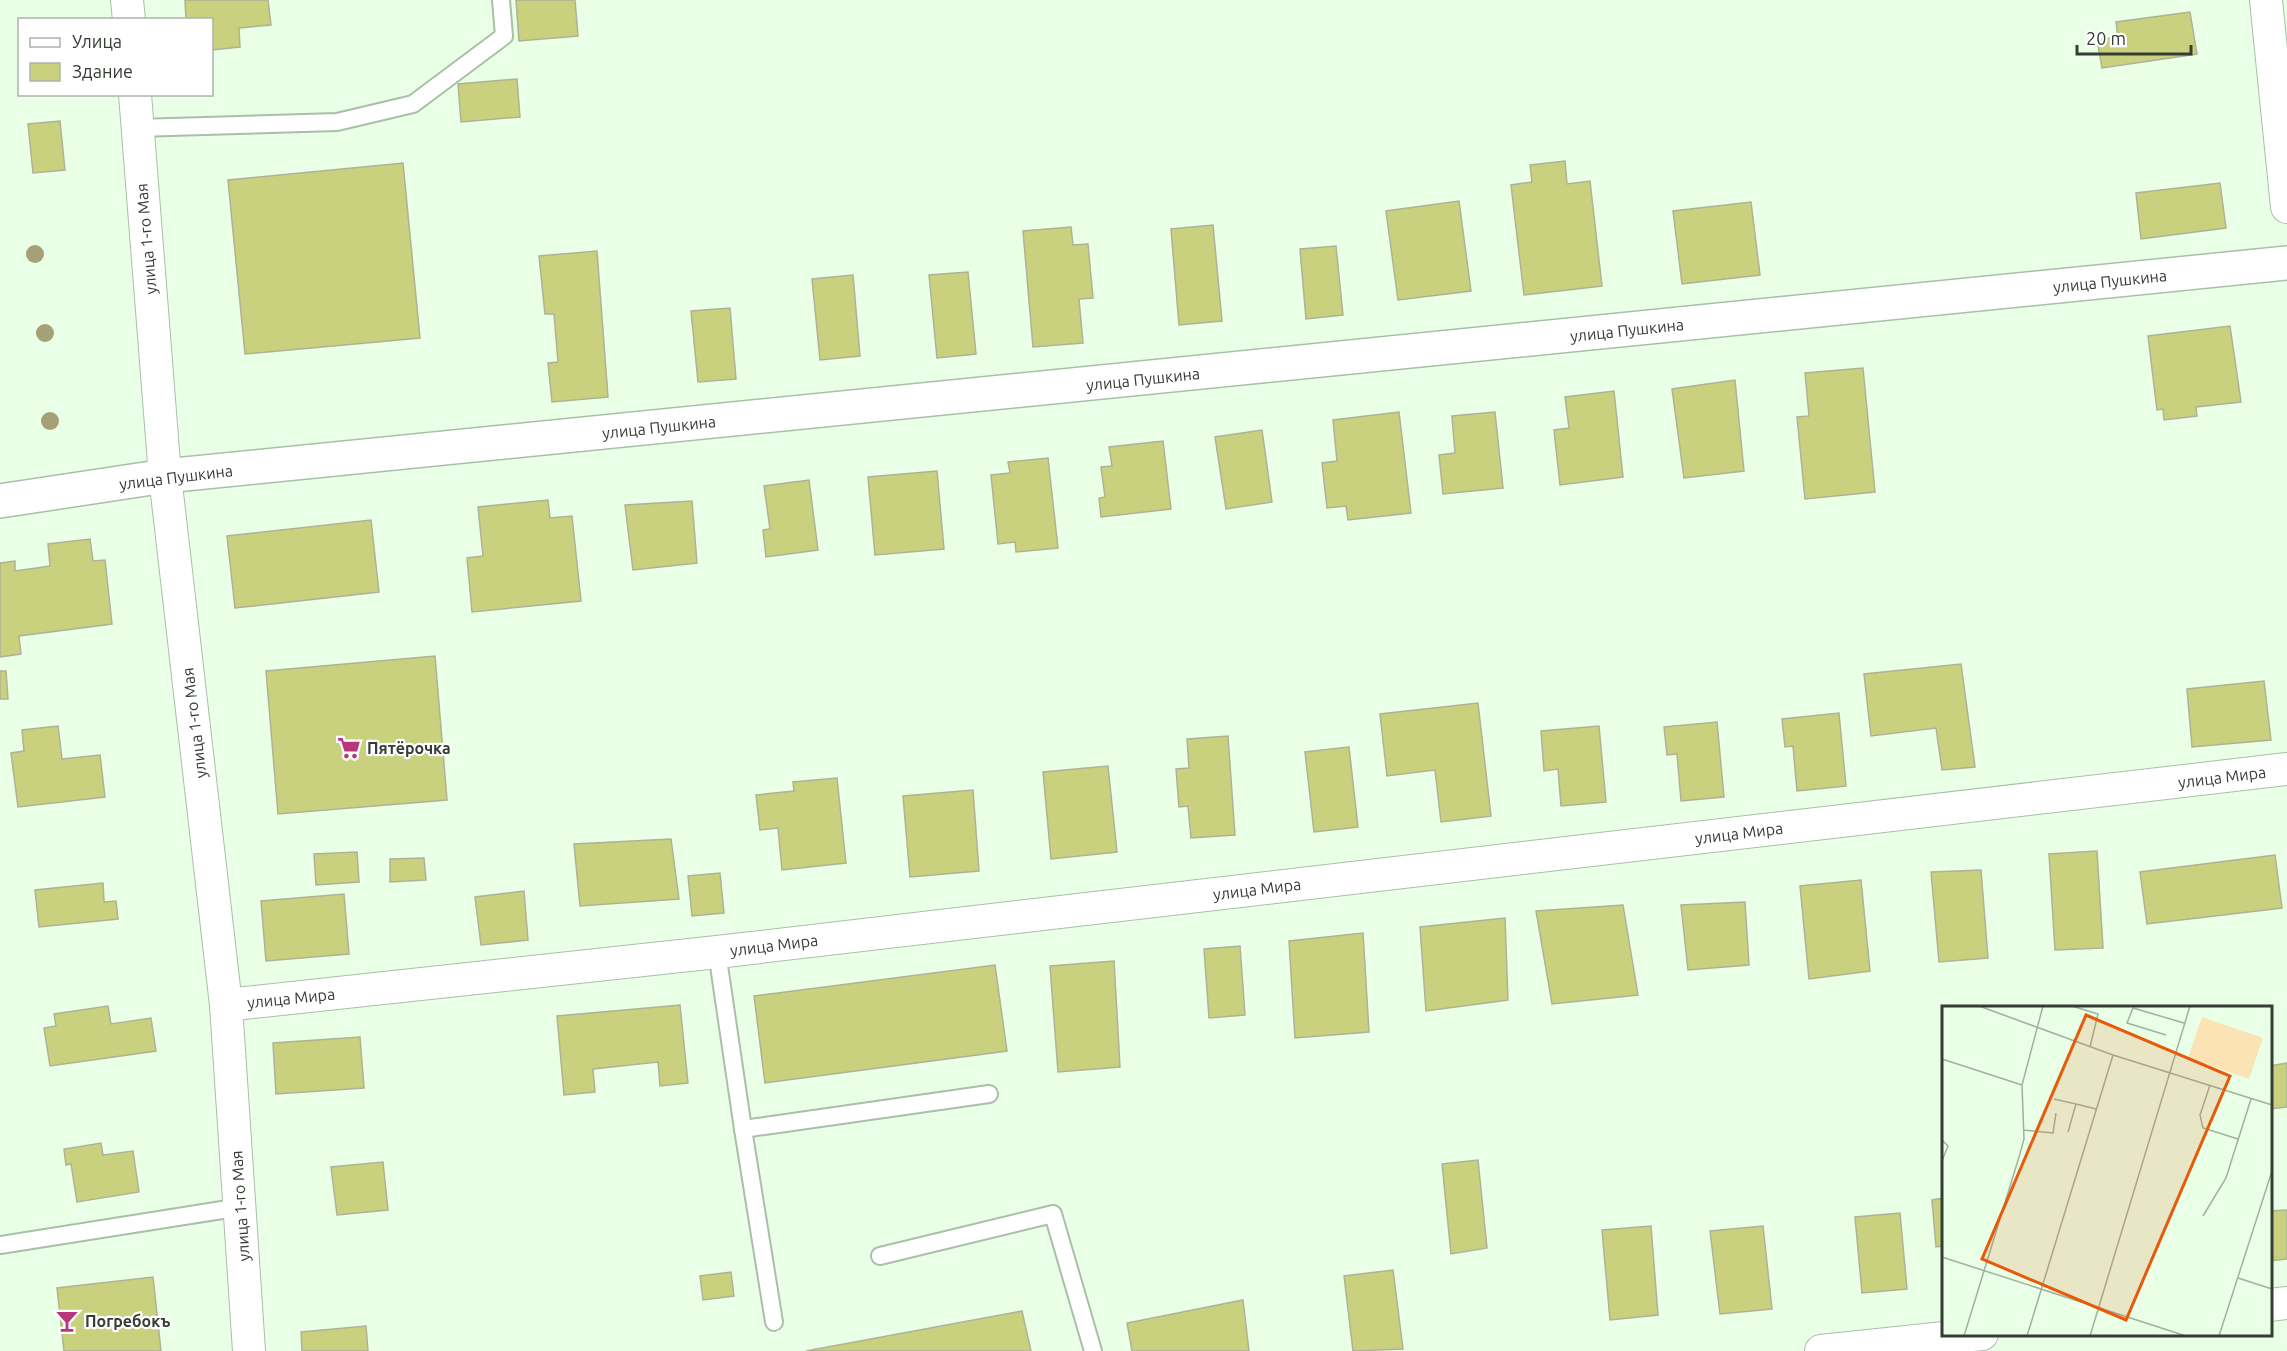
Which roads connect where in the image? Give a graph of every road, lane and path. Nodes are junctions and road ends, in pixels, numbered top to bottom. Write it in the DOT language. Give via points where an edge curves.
graph roads {
  1 [pos="127,0"];
  2 [pos="501,0"];
  3 [pos="2266,0"];
  4 [pos="129,18"];
  5 [pos="135,96"];
  6 [pos="137,128"];
  7 [pos="2287,207"];
  8 [pos="2287,263"];
  9 [pos="165,476"];
  10 [pos="0,501"];
  11 [pos="2287,769"];
  12 [pos="717,952"];
  13 [pos="226,1005"];
  14 [pos="989,1094"];
  15 [pos="742,1129"];
  16 [pos="241,1207"];
  17 [pos="0,1245"];
  18 [pos="880,1256"];
  19 [pos="2287,1303"];
  20 [pos="2272,1305"];
  21 [pos="774,1322"];
  22 [pos="1972,1336"];
  23 [pos="249,1351"];
  24 [pos="1093,1351"];
  25 [pos="1821,1351"];
  1 -- 4 [label="street"];
  2 -- 6 [label="lane" via="504,36 413,104 337,122"];
  3 -- 7 [label="street"];
  5 -- 6 [label="street, улица 1-го Мая"];
  6 -- 9 [label="street, улица 1-го Мая"];
  8 -- 9 [label="main road, улица Пушкина"];
  9 -- 10 [label="main road, улица Пушкина"];
  9 -- 13 [label="street, улица 1-го Мая"];
  11 -- 12 [label="street, улица Мира"];
  12 -- 13 [label="street, улица Мира"];
  12 -- 15 [label="lane"];
  13 -- 16 [label="street, улица 1-го Мая"];
  14 -- 15 [label="lane"];
  15 -- 21 [label="lane"];
  16 -- 17 [label="lane"];
  16 -- 23 [label="street, улица 1-го Мая"];
  18 -- 24 [label="lane" via="1053,1214"];
  19 -- 20 [label="street"];
  22 -- 25 [label="street"];
}
